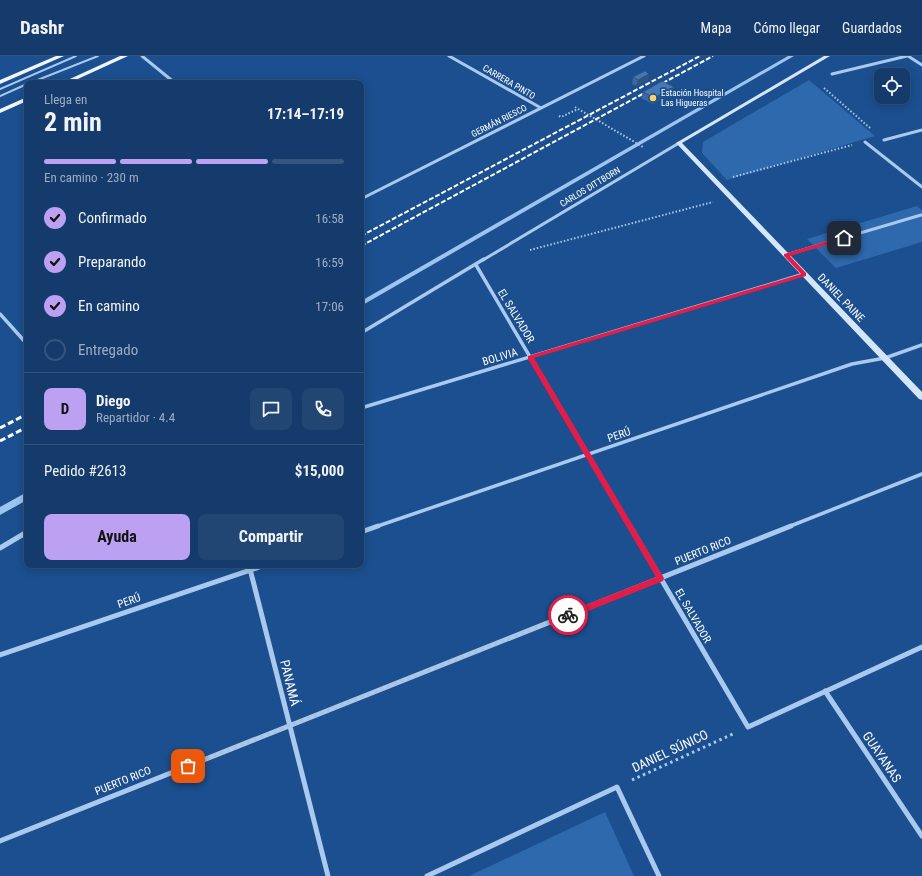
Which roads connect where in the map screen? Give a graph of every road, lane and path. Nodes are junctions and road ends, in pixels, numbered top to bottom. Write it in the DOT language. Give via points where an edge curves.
graph roads {
  1 [pos="61,56"];
  2 [pos="76,56"];
  3 [pos="98,56"];
  4 [pos="125,56"];
  5 [pos="142,56"];
  6 [pos="449,56"];
  7 [pos="644,56"];
  8 [pos="828,56"];
  9 [pos="908,56"];
  10 [pos="922,65"];
  11 [pos="804,70"];
  12 [pos="832,74"];
  13 [pos="38,80"];
  14 [pos="71,80"];
  15 [pos="171,80"];
  16 [pos="0,82"];
  17 [pos="24,85"];
  18 [pos="0,89"];
  19 [pos="0,96"];
  20 [pos="24,100"];
  21 [pos="541,108"];
  22 [pos="578,108"];
  23 [pos="0,111"];
  24 [pos="922,130"];
  25 [pos="884,140"];
  26 [pos="865,142"];
  27 [pos="679,143"];
  28 [pos="646,149"];
  29 [pos="715,181"];
  30 [pos="922,187"];
  31 [pos="364,197"];
  32 [pos="731,197"];
  33 [pos="921,215"];
  34 [pos="528,251"];
  35 [pos="786,255"];
  36 [pos="476,265"];
  37 [pos="804,274"];
  38 [pos="0,314"];
  39 [pos="364,331"];
  40 [pos="24,341"];
  41 [pos="922,345"];
  42 [pos="530,357"];
  43 [pos="885,358"];
  44 [pos="922,397"];
  45 [pos="364,407"];
  46 [pos="588,455"];
  47 [pos="922,474"];
  48 [pos="364,531"];
  49 [pos="24,534"];
  50 [pos="0,548"];
  51 [pos="249,568"];
  52 [pos="660,578"];
  53 [pos="922,647"];
  54 [pos="0,655"];
  55 [pos="824,691"];
  56 [pos="290,726"];
  57 [pos="748,727"];
  58 [pos="617,787"];
  59 [pos="922,836"];
  60 [pos="0,841"];
  61 [pos="328,876"];
  62 [pos="427,876"];
  63 [pos="659,876"];
  1 -- 16 [label="main road"];
  2 -- 18 [label="lane"];
  3 -- 13 [label="lane"];
  4 -- 14 [label="main road"];
  5 -- 15 [label="street"];
  6 -- 21 [label="street, CARRERA PINTO"];
  7 -- 21 [label="street, GERMÁN RIESCO"];
  8 -- 11 [label="street, CARLOS DITTBORN"];
  9 -- 10 [label="street"];
  9 -- 12 [label="street"];
  11 -- 25 [label="path"];
  11 -- 27 [label="street, CARLOS DITTBORN"];
  17 -- 19 [label="lane"];
  20 -- 23 [label="main road"];
  21 -- 31 [label="street, GERMÁN RIESCO"];
  22 -- 28 [label="path"];
  24 -- 25 [label="street"];
  26 -- 29 [label="path"];
  26 -- 30 [label="street"];
  27 -- 29 [label="street, DANIEL PAINE"];
  27 -- 36 [label="street, CARLOS DITTBORN"];
  29 -- 32 [label="street, DANIEL PAINE"];
  32 -- 34 [label="path"];
  32 -- 35 [label="street, DANIEL PAINE"];
  33 -- 35 [label="street"];
  35 -- 37 [label="street, DANIEL PAINE"];
  36 -- 39 [label="street, CARLOS DITTBORN"];
  36 -- 42 [label="street, EL SALVADOR"];
  37 -- 42 [label="street, BOLIVIA"];
  37 -- 43 [label="street, DANIEL PAINE"];
  38 -- 40 [label="street"];
  41 -- 43 [label="street, PERÚ"];
  42 -- 45 [label="street, BOLIVIA"];
  42 -- 46 [label="street, EL SALVADOR"];
  43 -- 44 [label="street, DANIEL PAINE"];
  43 -- 46 [label="street, PERÚ" via="852,364"];
  46 -- 48 [label="street, PERÚ"];
  46 -- 52 [label="street, EL SALVADOR"];
  47 -- 52 [label="street, PUERTO RICO"];
  49 -- 50 [label="street"];
  51 -- 54 [label="street, PERÚ"];
  51 -- 56 [label="street, PANAMÁ"];
  52 -- 56 [label="street, PUERTO RICO"];
  52 -- 57 [label="street, EL SALVADOR"];
  53 -- 55 [label="street"];
  55 -- 57 [label="street"];
  55 -- 59 [label="street, GUAYANAS"];
  56 -- 60 [label="street, PUERTO RICO"];
  56 -- 61 [label="street, PANAMÁ"];
  57 -- 58 [label="path, DANIEL SÚNICO"];
  58 -- 62 [label="street"];
  58 -- 63 [label="street"];
}
